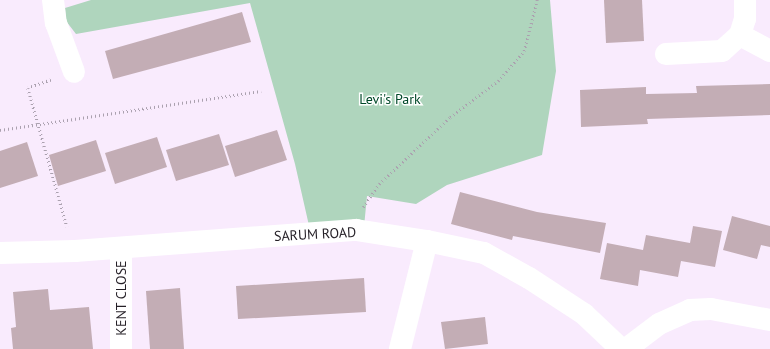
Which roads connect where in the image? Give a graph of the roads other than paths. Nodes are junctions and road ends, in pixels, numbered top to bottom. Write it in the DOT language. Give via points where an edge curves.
graph roads {
  1 [pos="53,0"];
  2 [pos="745,0"];
  3 [pos="740,35"];
  4 [pos="770,51"];
  5 [pos="666,54"];
  6 [pos="74,72"];
  7 [pos="427,241"];
  8 [pos="121,248"];
  9 [pos="0,253"];
  10 [pos="770,320"];
  11 [pos="121,349"];
  12 [pos="400,349"];
  13 [pos="621,349"];
  14 [pos="626,349"];
  1 -- 6 [label="street" via="56,23"];
  2 -- 3 [label="street" via="745,19"];
  3 -- 4 [label="street"];
  3 -- 5 [label="street" via="722,51"];
  7 -- 8 [label="street, SARUM ROAD" via="356,230"];
  7 -- 12 [label="street"];
  7 -- 13 [label="street, SARUM ROAD" via="484,253 529,278 584,314"];
  8 -- 9 [label="street, SARUM ROAD"];
  8 -- 11 [label="street, KENT CLOSE"];
  10 -- 14 [label="street" via="711,309 690,310 659,324"];
}
